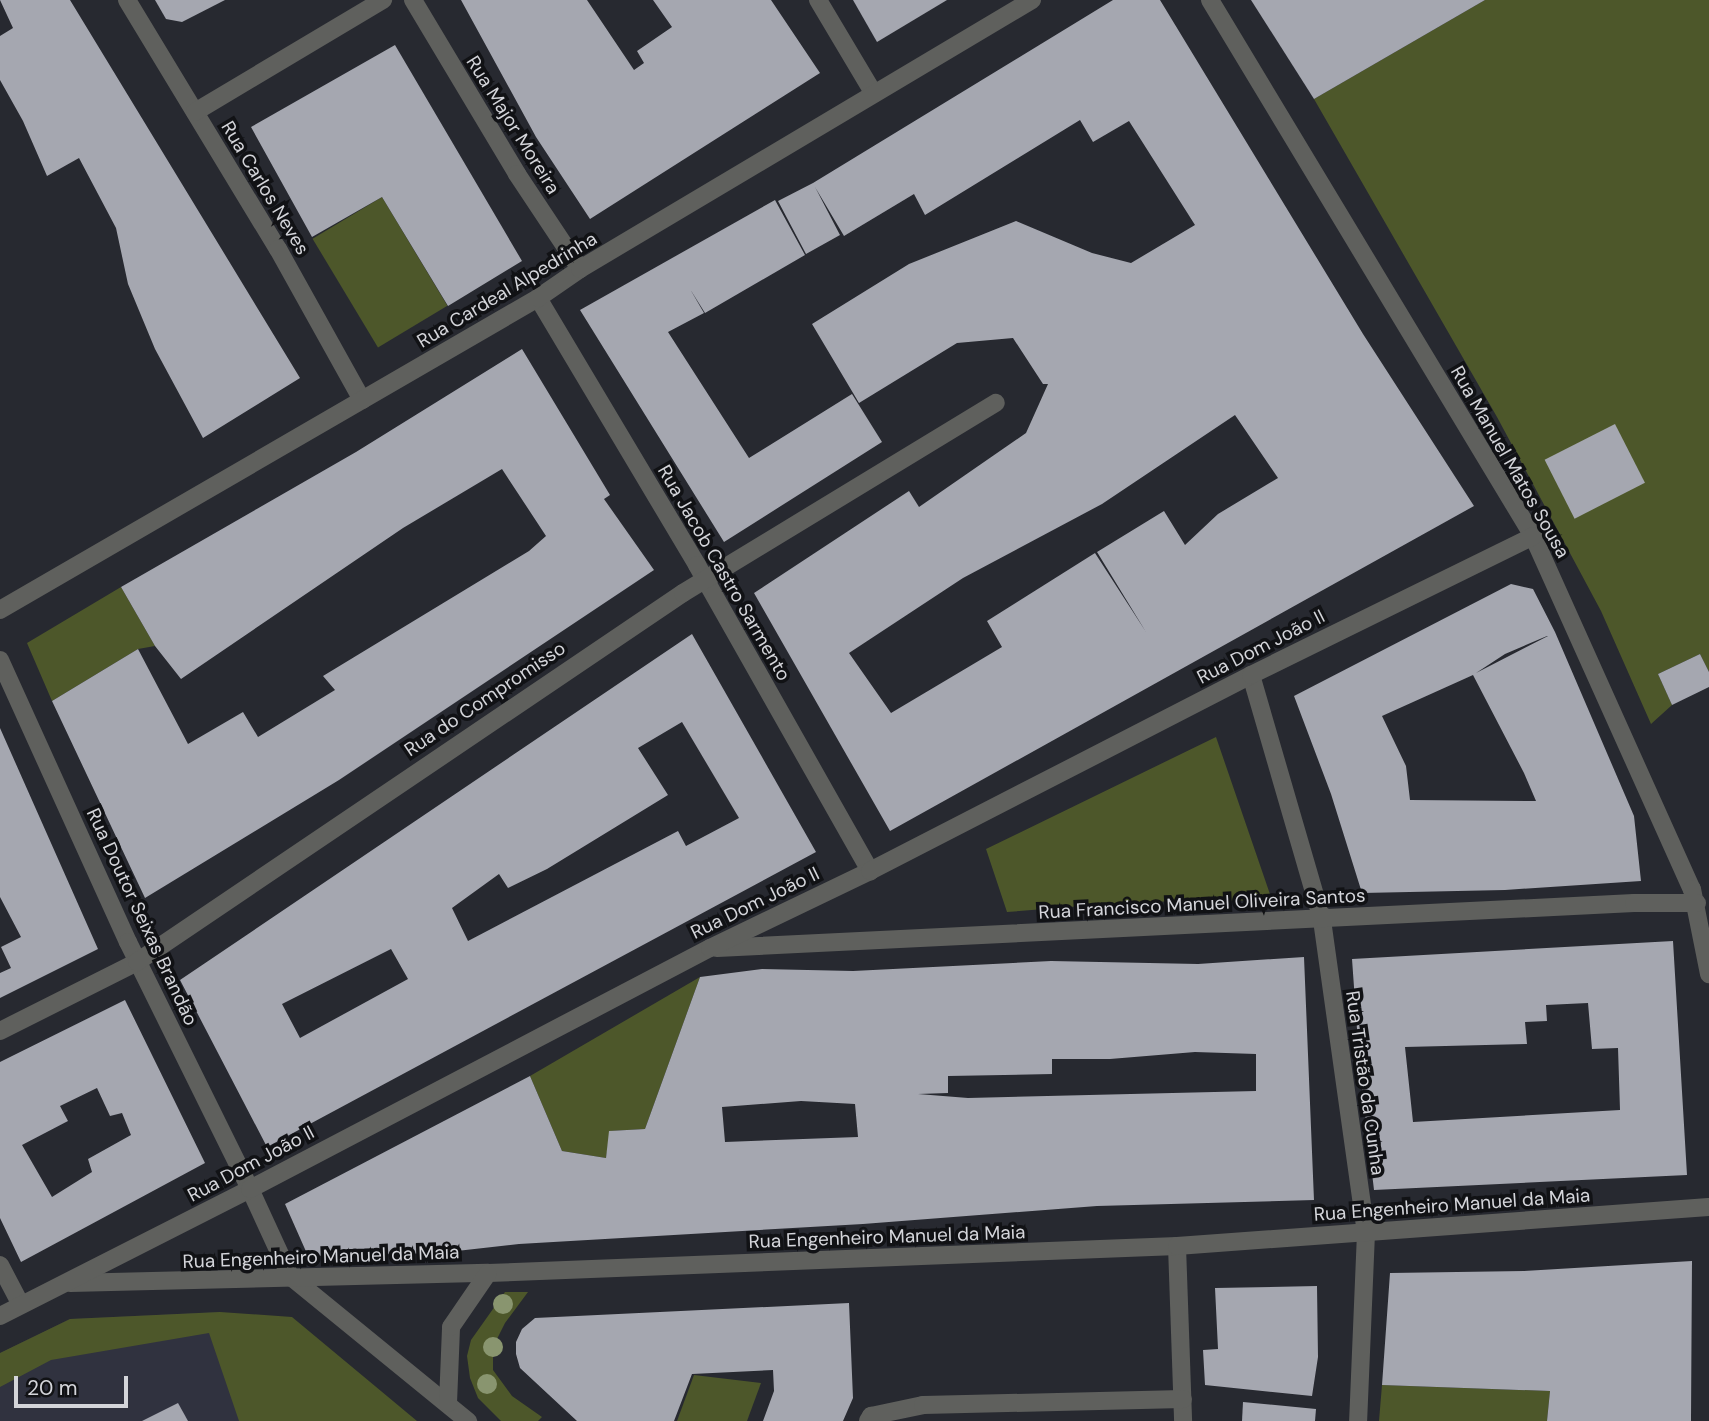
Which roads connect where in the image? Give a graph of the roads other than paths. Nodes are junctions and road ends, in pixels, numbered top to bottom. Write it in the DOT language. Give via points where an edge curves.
graph roads {
  1 [pos="127,0"];
  2 [pos="383,0"];
  3 [pos="413,0"];
  4 [pos="818,0"];
  5 [pos="1032,0"];
  6 [pos="1210,0"];
  7 [pos="874,94"];
  8 [pos="195,112"];
  9 [pos="580,269"];
  10 [pos="538,298"];
  11 [pos="362,400"];
  12 [pos="996,403"];
  13 [pos="1533,536"];
  14 [pos="705,580"];
  15 [pos="0,610"];
  16 [pos="0,660"];
  17 [pos="1251,675"];
  18 [pos="870,871"];
  19 [pos="1697,903"];
  20 [pos="1322,919"];
  21 [pos="710,948"];
  22 [pos="137,962"];
  23 [pos="1709,974"];
  24 [pos="0,1031"];
  25 [pos="250,1189"];
  26 [pos="1709,1207"];
  27 [pos="1366,1233"];
  28 [pos="1177,1246"];
  29 [pos="0,1265"];
  30 [pos="488,1273"];
  31 [pos="289,1276"];
  32 [pos="66,1283"];
  33 [pos="22,1305"];
  34 [pos="0,1316"];
  35 [pos="1183,1399"];
  36 [pos="448,1403"];
  37 [pos="468,1421"];
  38 [pos="868,1421"];
  39 [pos="1183,1421"];
  40 [pos="1358,1421"];
  1 -- 8 [label="street, Rua Carlos Neves"];
  2 -- 8 [label="street"];
  3 -- 9 [label="street, Rua Major Moreira"];
  4 -- 7 [label="street"];
  5 -- 7 [label="street, Rua Cardeal Alpedrinha"];
  6 -- 13 [label="street, Rua Manuel Matos Sousa"];
  7 -- 9 [label="street, Rua Cardeal Alpedrinha"];
  8 -- 11 [label="street, Rua Carlos Neves"];
  9 -- 10 [label="street, Rua Cardeal Alpedrinha"];
  10 -- 11 [label="street, Rua Cardeal Alpedrinha"];
  10 -- 14 [label="street, Rua Jacob Castro Sarmento"];
  11 -- 15 [label="street, Rua Cardeal Alpedrinha"];
  12 -- 14 [label="street, Rua do Compromisso"];
  13 -- 17 [label="street, Rua Dom João II"];
  13 -- 19 [label="street, Rua Manuel Matos Sousa"];
  14 -- 18 [label="street, Rua Jacob Castro Sarmento"];
  14 -- 22 [label="street, Rua do Compromisso"];
  16 -- 22 [label="street, Rua Doutor Seixas Brandão"];
  17 -- 18 [label="street, Rua Dom João II"];
  17 -- 20 [label="street, Rua Tristão da Cunha"];
  18 -- 21 [label="street, Rua Dom João II"];
  19 -- 20 [label="street, Rua Francisco Manuel Oliveira Santos"];
  19 -- 23 [label="street, Rua Manuel Matos Sousa"];
  20 -- 21 [label="street, Rua Francisco Manuel Oliveira Santos"];
  20 -- 27 [label="street, Rua Tristão da Cunha"];
  21 -- 25 [label="street, Rua Dom João II"];
  22 -- 24 [label="street, Rua do Compromisso"];
  22 -- 25 [label="street, Rua Doutor Seixas Brandão"];
  25 -- 31 [label="street, Rua Doutor Seixas Brandão"];
  25 -- 32 [label="street, Rua Dom João II"];
  26 -- 27 [label="street, Rua Engenheiro Manuel da Maia"];
  27 -- 28 [label="street, Rua Engenheiro Manuel da Maia"];
  27 -- 40 [label="street, Rua Tristão da Cunha"];
  28 -- 30 [label="street, Rua Engenheiro Manuel da Maia"];
  28 -- 35 [label="street"];
  29 -- 33 [label="street"];
  30 -- 31 [label="street, Rua Engenheiro Manuel da Maia"];
  30 -- 36 [label="street" via="451,1327"];
  31 -- 32 [label="street, Rua Engenheiro Manuel da Maia"];
  31 -- 36 [label="street"];
  32 -- 33 [label="street, Rua Dom João II"];
  33 -- 34 [label="street, Rua Dom João II"];
  35 -- 38 [label="street" via="923,1405 871,1416"];
  35 -- 39 [label="street"];
  36 -- 37 [label="street"];
}
